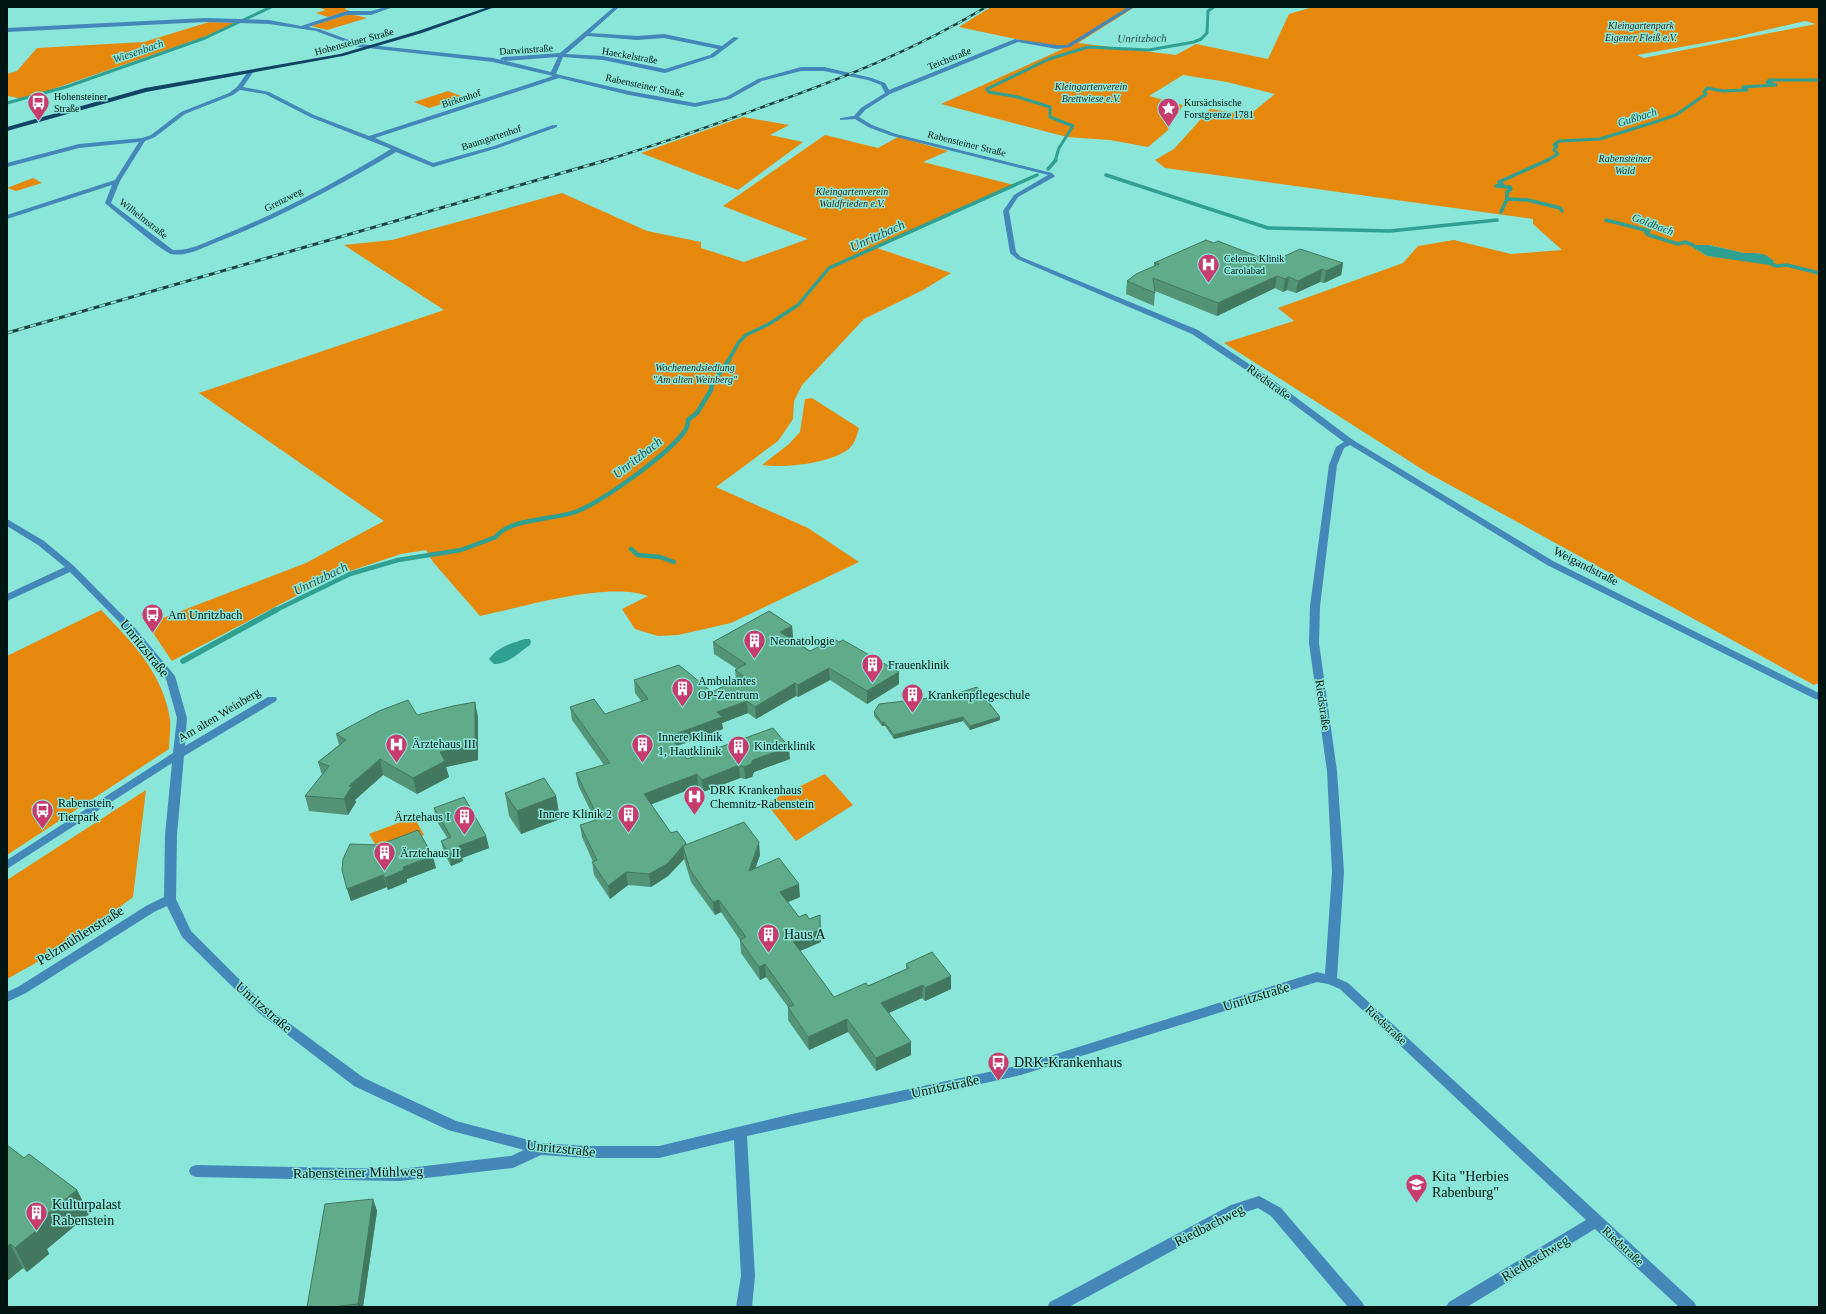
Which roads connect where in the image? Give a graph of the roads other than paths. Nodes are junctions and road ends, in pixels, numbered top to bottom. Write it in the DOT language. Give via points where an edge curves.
graph roads {
  1 [pos="391,7"];
  2 [pos="493,7"];
  3 [pos="617,7"];
  4 [pos="1132,7"];
  5 [pos="303,27"];
  6 [pos="7,30"];
  7 [pos="585,34"];
  8 [pos="736,38"];
  9 [pos="371,47"];
  10 [pos="722,48"];
  11 [pos="561,55"];
  12 [pos="493,60"];
  13 [pos="251,72"];
  14 [pos="553,74"];
  15 [pos="559,76"];
  16 [pos="239,88"];
  17 [pos="888,93"];
  18 [pos="856,117"];
  19 [pos="842,119"];
  20 [pos="555,126"];
  21 [pos="7,129"];
  22 [pos="369,138"];
  23 [pos="143,140"];
  24 [pos="394,150"];
  25 [pos="7,165"];
  26 [pos="1052,176"];
  27 [pos="117,182"];
  28 [pos="7,217"];
  29 [pos="176,254"];
  30 [pos="1350,442"];
  31 [pos="7,522"];
  32 [pos="71,568"];
  33 [pos="7,598"];
  34 [pos="1819,697"];
  35 [pos="272,699"];
  36 [pos="180,754"];
  37 [pos="7,865"];
  38 [pos="170,899"];
  39 [pos="1331,980"];
  40 [pos="7,997"];
  41 [pos="740,1132"];
  42 [pos="540,1148"];
  43 [pos="196,1171"];
  44 [pos="1596,1221"];
  45 [pos="744,1307"];
  46 [pos="1055,1307"];
  47 [pos="1357,1307"];
  48 [pos="1454,1307"];
  49 [pos="1689,1307"];
  1 -- 5 [label="street" via="371,12 347,13"];
  2 -- 9 [label="main road, Hohensteiner Straße"];
  3 -- 7 [label="street, Darwinstraße"];
  4 -- 17 [label="street, Teichstraße" via="1068,46 1057,47 1017,40"];
  5 -- 6 [label="street, Rabensteiner Straße" via="269,22 205,20"];
  5 -- 9 [label="street, Rabensteiner Straße" via="330,34 359,46"];
  7 -- 10 [label="street" via="637,38 664,36"];
  7 -- 11 [label="street, Darwinstraße"];
  8 -- 10 [label="street, Haeckelstraße"];
  9 -- 12 [label="street, Rabensteiner Straße"];
  9 -- 13 [label="main road, Hohensteiner Straße"];
  10 -- 11 [label="street, Haeckelstraße" via="712,56 665,71 603,58"];
  11 -- 12 [label="street, Darwinstraße"];
  11 -- 14 [label="street, Darwinstraße"];
  12 -- 14 [label="street, Rabensteiner Straße"];
  13 -- 16 [label="street, Wilhelmstraße"];
  13 -- 21 [label="main road, Hohensteiner Straße" via="127,94"];
  14 -- 15 [label="street, Rabensteiner Straße"];
  15 -- 17 [label="street, Rabensteiner Straße" via="636,95 695,105 728,98 760,80 801,69 824,69 870,79 883,84"];
  15 -- 22 [label="street, Birkenhof"];
  16 -- 22 [label="street" via="267,93 312,116"];
  16 -- 23 [label="street, Wilhelmstraße" via="232,94 184,113 153,136"];
  17 -- 18 [label="street" via="863,109"];
  18 -- 19 [label="street"];
  18 -- 26 [label="street, Rabensteiner Straße" via="870,126 894,135 1038,170"];
  20 -- 24 [label="street, Baumgartenhof" via="496,147 433,165"];
  22 -- 24 [label="street"];
  23 -- 25 [label="street" via="79,146"];
  23 -- 27 [label="street, Wilhelmstraße"];
  24 -- 29 [label="street, Grenzweg" via="279,213 243,230"];
  26 -- 30 [label="street, Riedstraße" via="1012,200 1006,211 1013,253 1019,258 1195,332 1267,380"];
  27 -- 28 [label="street"];
  27 -- 29 [label="street, Wilhelmstraße" via="108,203"];
  30 -- 34 [label="street, Weigandstraße" via="1550,563"];
  30 -- 39 [label="street, Riedstraße" via="1340,447 1333,465 1315,606 1314,643 1332,771 1338,872"];
  31 -- 32 [label="street, Unritzstraße" via="41,543"];
  32 -- 33 [label="street"];
  32 -- 36 [label="street, Unritzstraße" via="132,630 170,678 182,718"];
  35 -- 36 [label="street, Am alten Weinberg"];
  36 -- 37 [label="street"];
  36 -- 38 [label="street, Unritzstraße" via="171,835"];
  38 -- 40 [label="street, Pelzmühlenstraße"];
  38 -- 42 [label="street, Unritzstraße" via="186,934 263,1010 359,1082 453,1126"];
  39 -- 41 [label="street, Unritzstraße" via="1317,977 1021,1070"];
  39 -- 44 [label="street, Riedstraße" via="1344,986"];
  41 -- 42 [label="street, Unritzstraße" via="659,1152 587,1152"];
  41 -- 45 [label="street" via="748,1276"];
  42 -- 43 [label="street, Rabensteiner Mühlweg" via="513,1162 400,1175"];
  44 -- 48 [label="street, Riedbachweg"];
  44 -- 49 [label="street, Riedstraße"];
  46 -- 47 [label="street, Riedbachweg" via="1236,1209 1259,1202 1276,1212"];
}
